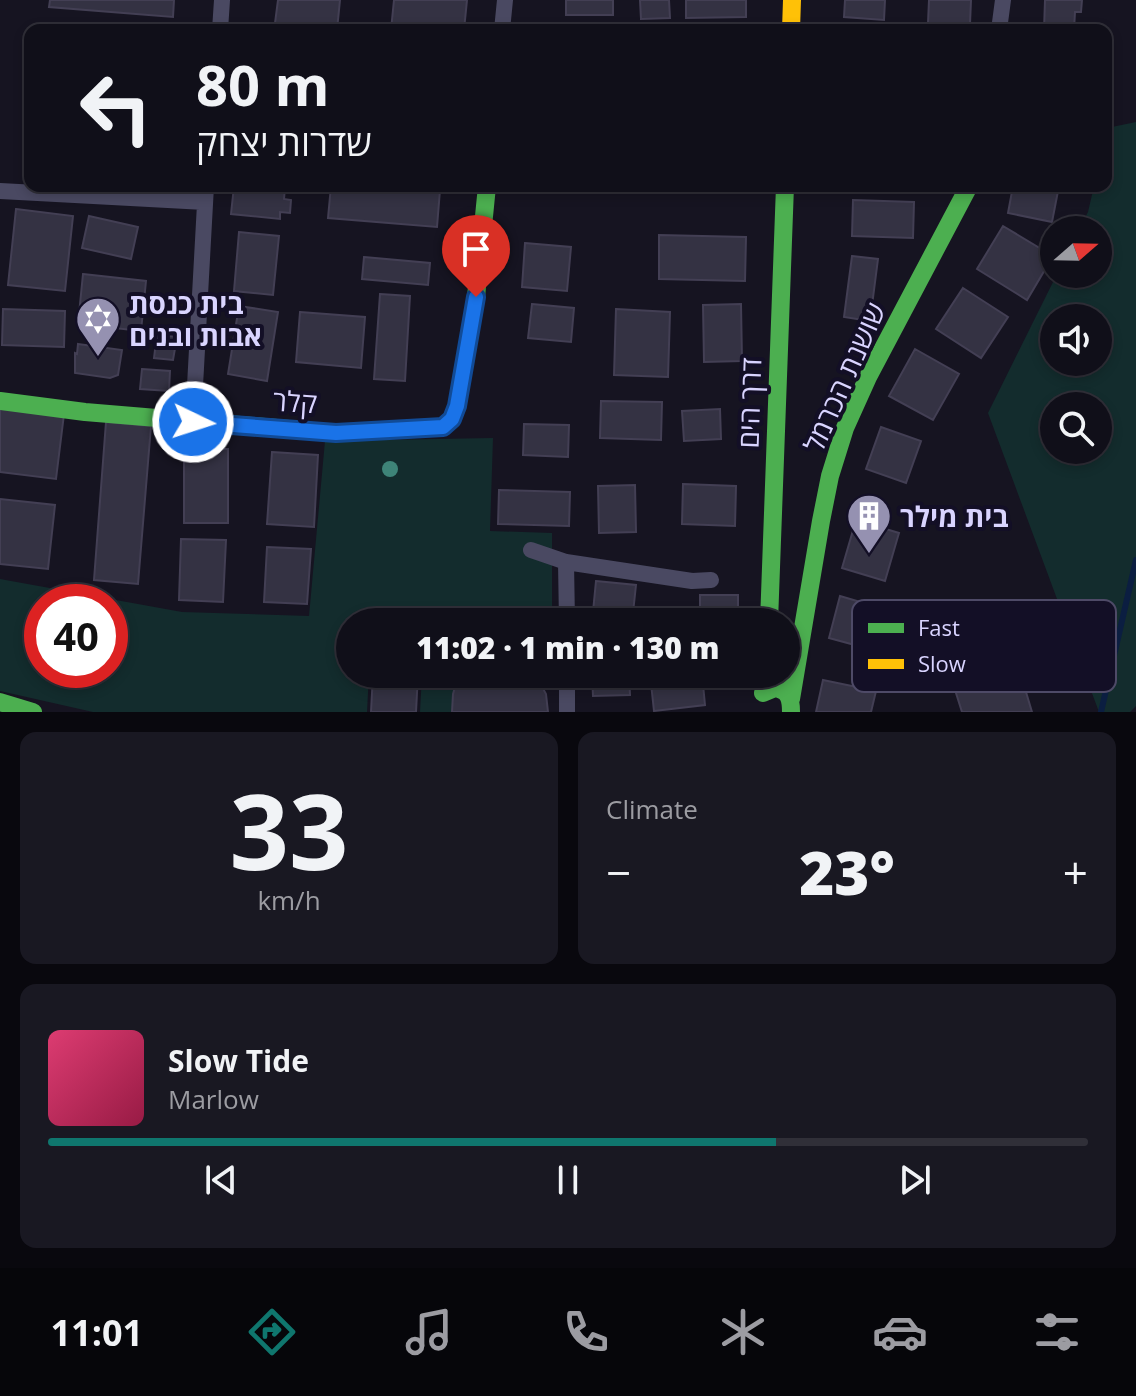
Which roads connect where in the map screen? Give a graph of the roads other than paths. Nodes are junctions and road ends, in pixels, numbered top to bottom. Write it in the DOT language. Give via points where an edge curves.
graph roads {
  1 [pos="222,0"];
  2 [pos="505,0"];
  3 [pos="792,0"];
  4 [pos="1003,0"];
  5 [pos="220,24"];
  6 [pos="503,24"];
  7 [pos="791,24"];
  8 [pos="1000,24"];
  9 [pos="0,191"];
  10 [pos="24,191"];
  11 [pos="69,192"];
  12 [pos="486,192"];
  13 [pos="785,192"];
  14 [pos="966,192"];
  15 [pos="206,194"];
  16 [pos="0,401"];
  17 [pos="193,422"];
  18 [pos="531,550"];
  19 [pos="566,562"];
  20 [pos="711,580"];
  21 [pos="567,608"];
  22 [pos="770,608"];
  23 [pos="567,688"];
  24 [pos="777,690"];
  25 [pos="0,702"];
  26 [pos="33,712"];
  27 [pos="567,712"];
  28 [pos="759,712"];
  1 -- 5 [label="street"];
  2 -- 6 [label="street"];
  3 -- 7 [label="street"];
  4 -- 8 [label="street"];
  9 -- 10 [label="street"];
  11 -- 15 [label="street"];
  12 -- 17 [label="street, קלר" via="457,406 443,427 336,433"];
  13 -- 22 [label="street, דרך הים"];
  14 -- 24 [label="street, שושנת הכרמל" via="845,428"];
  15 -- 17 [label="street"];
  16 -- 17 [label="street, קלר"];
  18 -- 19 [label="street"];
  19 -- 20 [label="street"];
  19 -- 21 [label="street"];
  23 -- 27 [label="street"];
  24 -- 28 [label="street, שושנת הכרמל" via="758,703"];
  25 -- 26 [label="street"];
}
